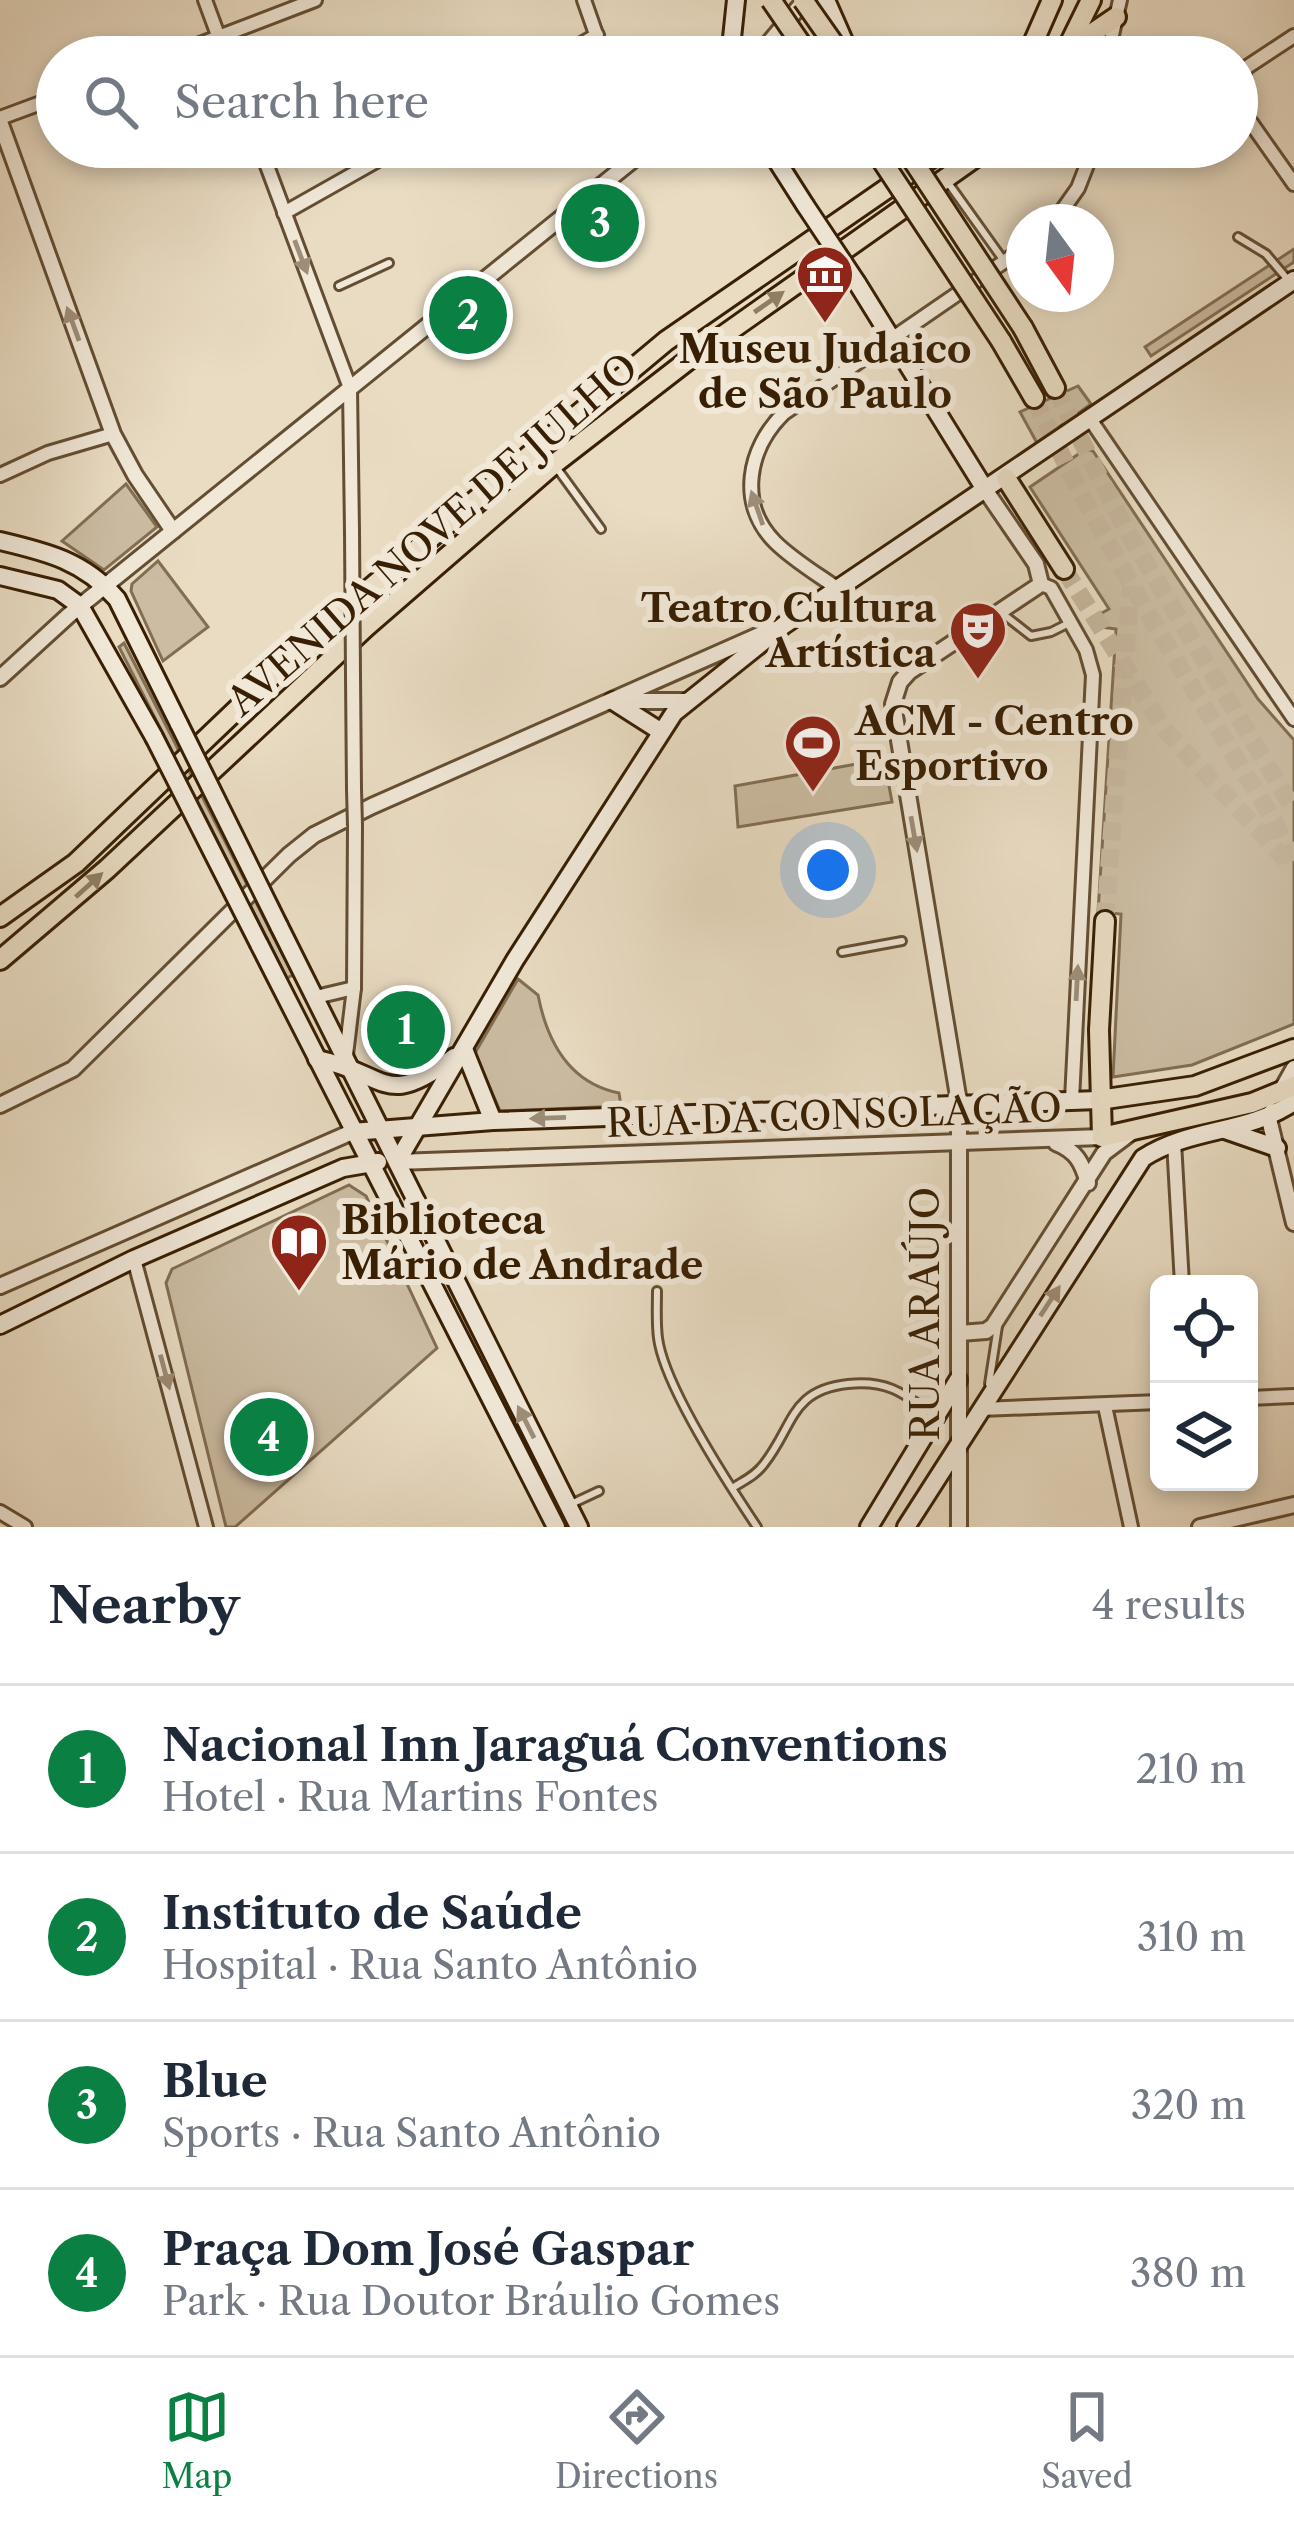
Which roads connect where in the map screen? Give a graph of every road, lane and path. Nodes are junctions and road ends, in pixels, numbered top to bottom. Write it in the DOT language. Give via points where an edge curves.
graph roads {
  1 [pos="205,0"];
  2 [pos="315,0"];
  3 [pos="584,0"];
  4 [pos="736,0"];
  5 [pos="771,0"];
  6 [pos="804,0"];
  7 [pos="826,0"];
  8 [pos="1052,0"];
  9 [pos="1090,0"];
  10 [pos="1118,9"];
  11 [pos="597,35"];
  12 [pos="218,36"];
  13 [pos="221,36"];
  14 [pos="732,36"];
  15 [pos="774,36"];
  16 [pos="796,36"];
  17 [pos="831,36"];
  18 [pos="839,36"];
  19 [pos="1037,36"];
  20 [pos="1073,36"];
  21 [pos="1085,36"];
  22 [pos="1294,36"];
  23 [pos="1258,60"];
  24 [pos="36,106"];
  25 [pos="0,120"];
  26 [pos="1258,133"];
  27 [pos="268,168"];
  28 [pos="364,168"];
  29 [pos="618,168"];
  30 [pos="781,168"];
  31 [pos="887,168"];
  32 [pos="916,168"];
  33 [pos="918,168"];
  34 [pos="963,168"];
  35 [pos="1086,168"];
  36 [pos="947,181"];
  37 [pos="1294,184"];
  38 [pos="1067,204"];
  39 [pos="284,213"];
  40 [pos="1238,237"];
  41 [pos="1004,262"];
  42 [pos="389,263"];
  43 [pos="1292,282"];
  44 [pos="339,286"];
  45 [pos="893,338"];
  46 [pos="350,388"];
  47 [pos="1055,388"];
  48 [pos="1034,398"];
  49 [pos="1090,418"];
  50 [pos="113,434"];
  51 [pos="554,464"];
  52 [pos="0,476"];
  53 [pos="1006,478"];
  54 [pos="986,491"];
  55 [pos="601,529"];
  56 [pos="173,531"];
  57 [pos="0,541"];
  58 [pos="1064,569"];
  59 [pos="0,576"];
  60 [pos="1041,584"];
  61 [pos="105,586"];
  62 [pos="838,589"];
  63 [pos="80,606"];
  64 [pos="1001,611"];
  65 [pos="1070,622"];
  66 [pos="784,625"];
  67 [pos="0,678"];
  68 [pos="613,701"];
  69 [pos="688,701"];
  70 [pos="1294,719"];
  71 [pos="660,731"];
  72 [pos="0,919"];
  73 [pos="1105,921"];
  74 [pos="902,941"];
  75 [pos="842,952"];
  76 [pos="0,960"];
  77 [pos="354,988"];
  78 [pos="316,997"];
  79 [pos="464,1049"];
  80 [pos="1294,1049"];
  81 [pos="317,1060"];
  82 [pos="350,1063"];
  83 [pos="1294,1068"];
  84 [pos="1289,1093"];
  85 [pos="1072,1100"];
  86 [pos="1099,1100"];
  87 [pos="958,1102"];
  88 [pos="0,1105"];
  89 [pos="1269,1119"];
  90 [pos="493,1120"];
  91 [pos="418,1125"];
  92 [pos="380,1127"];
  93 [pos="1224,1130"];
  94 [pos="352,1132"];
  95 [pos="1132,1132"];
  96 [pos="1102,1137"];
  97 [pos="1050,1141"];
  98 [pos="1174,1142"];
  99 [pos="959,1145"];
  100 [pos="1276,1148"];
  101 [pos="370,1162"];
  102 [pos="397,1162"];
  103 [pos="1088,1183"];
  104 [pos="1294,1223"];
  105 [pos="134,1259"];
  106 [pos="1181,1275"];
  107 [pos="0,1286"];
  108 [pos="657,1291"];
  109 [pos="1000,1318"];
  110 [pos="0,1324"];
  111 [pos="960,1333"];
  112 [pos="958,1388"];
  113 [pos="1294,1396"];
  114 [pos="1258,1398"];
  115 [pos="1150,1403"];
  116 [pos="984,1404"];
  117 [pos="1105,1406"];
  118 [pos="937,1417"];
  119 [pos="705,1441"];
  120 [pos="692,1446"];
  121 [pos="957,1448"];
  122 [pos="734,1487"];
  123 [pos="598,1491"];
  124 [pos="1294,1505"];
  125 [pos="568,1506"];
  126 [pos="0,1512"];
  127 [pos="25,1527"];
  128 [pos="206,1527"];
  129 [pos="556,1527"];
  130 [pos="578,1527"];
  131 [pos="757,1527"];
  132 [pos="869,1527"];
  133 [pos="906,1527"];
  134 [pos="959,1527"];
  135 [pos="1131,1527"];
  136 [pos="1200,1527"];
  1 -- 12 [label="street"];
  2 -- 13 [label="street"];
  3 -- 11 [label="street"];
  4 -- 14 [label="main road"];
  5 -- 16 [label="main road, bridge"];
  6 -- 15 [label="street"];
  6 -- 17 [label="main road, bridge"];
  7 -- 18 [label="main road"];
  8 -- 19 [label="main road"];
  9 -- 20 [label="main road"];
  10 -- 21 [label="main road"];
  22 -- 23 [label="street"];
  24 -- 25 [label="street"];
  50 -- 25 [label="street, one-way"];
  26 -- 37 [label="street"];
  27 -- 39 [label="street"];
  28 -- 39 [label="street"];
  29 -- 46 [label="street"];
  30 -- 45 [label="main road, bridge"];
  31 -- 48 [label="main road, bridge"];
  32 -- 72 [label="main road, AVENIDA NOVE DE JULHO" via="651,352 317,632 126,817"];
  33 -- 47 [label="main road, bridge"];
  34 -- 36 [label="main road, AVENIDA NOVE DE JULHO"];
  35 -- 38 [label="street"];
  36 -- 41 [label="lane"];
  51 -- 36 [label="main road, AVENIDA NOVE DE JULHO, one-way" via="742,321"];
  39 -- 46 [label="street, one-way" via="321,293"];
  40 -- 43 [label="lane"];
  41 -- 45 [label="street"];
  42 -- 44 [label="lane"];
  43 -- 49 [label="main road"];
  45 -- 54 [label="main road"];
  62 -- 45 [label="street, one-way" via="766,532 751,493 753,461 784,413"];
  46 -- 56 [label="street"];
  46 -- 77 [label="street, bridge"];
  49 -- 53 [label="main road"];
  49 -- 70 [label="street"];
  50 -- 52 [label="street"];
  50 -- 56 [label="street"];
  51 -- 55 [label="lane"];
  76 -- 51 [label="main road, AVENIDA NOVE DE JULHO, one-way"];
  53 -- 54 [label="main road"];
  53 -- 58 [label="main road"];
  54 -- 60 [label="street"];
  54 -- 62 [label="main road"];
  56 -- 61 [label="street"];
  57 -- 61 [label="main road" via="61,556"];
  59 -- 63 [label="main road" via="58,590"];
  60 -- 64 [label="street"];
  60 -- 65 [label="street"];
  61 -- 63 [label="street"];
  61 -- 78 [label="main road, bridge"];
  62 -- 66 [label="main road"];
  63 -- 67 [label="street"];
  63 -- 81 [label="main road, bridge"];
  64 -- 65 [label="lane" via="1030,636"];
  64 -- 87 [label="street, RUA ARAÚJO, one-way" via="909,672 894,694 923,937"];
  85 -- 65 [label="street, one-way" via="1093,675"];
  66 -- 68 [label="street"];
  66 -- 69 [label="main road"];
  68 -- 69 [label="street"];
  68 -- 71 [label="main road"];
  68 -- 88 [label="street" via="314,836 73,1069"];
  69 -- 71 [label="main road"];
  71 -- 79 [label="main road"];
  73 -- 86 [label="main road"];
  74 -- 75 [label="lane"];
  77 -- 78 [label="street"];
  77 -- 82 [label="street"];
  78 -- 82 [label="main road"];
  79 -- 82 [label="main road" via="404,1087 388,1087"];
  79 -- 90 [label="main road"];
  79 -- 91 [label="main road"];
  80 -- 86 [label="main road, RUA DA CONSOLAÇÃO" via="1195,1086"];
  81 -- 82 [label="main road"];
  81 -- 94 [label="main road"];
  82 -- 92 [label="main road"];
  83 -- 84 [label="street"];
  84 -- 89 [label="main road"];
  84 -- 95 [label="main road, RUA DA CONSOLAÇÃO"];
  85 -- 86 [label="main road, RUA DA CONSOLAÇÃO"];
  85 -- 87 [label="main road, RUA DA CONSOLAÇÃO"];
  86 -- 96 [label="main road"];
  87 -- 90 [label="main road, RUA DA CONSOLAÇÃO, one-way"];
  87 -- 99 [label="street, RUA ARAÚJO"];
  89 -- 93 [label="main road"];
  89 -- 100 [label="street"];
  90 -- 91 [label="main road, RUA DA CONSOLAÇÃO"];
  91 -- 92 [label="main road, RUA DA CONSOLAÇÃO"];
  91 -- 102 [label="main road"];
  92 -- 94 [label="main road, RUA DA CONSOLAÇÃO"];
  92 -- 101 [label="main road"];
  92 -- 102 [label="main road"];
  93 -- 98 [label="main road"];
  93 -- 100 [label="main road"];
  94 -- 101 [label="main road"];
  94 -- 107 [label="street, RUA DA CONSOLAÇÃO"];
  95 -- 96 [label="main road, RUA DA CONSOLAÇÃO"];
  95 -- 103 [label="street" via="1104,1153"];
  96 -- 97 [label="street, RUA DA CONSOLAÇÃO"];
  97 -- 99 [label="street, RUA DA CONSOLAÇÃO"];
  97 -- 103 [label="street" via="1071,1149"];
  98 -- 106 [label="street"];
  116 -- 98 [label="main road, one-way" via="1135,1168"];
  99 -- 102 [label="street, RUA DA CONSOLAÇÃO"];
  99 -- 111 [label="street, RUA ARAÚJO"];
  100 -- 104 [label="street"];
  101 -- 102 [label="main road, RUA DA CONSOLAÇÃO"];
  101 -- 105 [label="main road, RUA DA CONSOLAÇÃO"];
  101 -- 129 [label="main road"];
  125 -- 102 [label="main road, one-way"];
  103 -- 109 [label="street"];
  105 -- 110 [label="main road, RUA DA CONSOLAÇÃO"];
  105 -- 128 [label="street, one-way"];
  108 -- 119 [label="lane" via="658,1340"];
  109 -- 111 [label="street" via="986,1331"];
  109 -- 116 [label="lane"];
  111 -- 112 [label="street, RUA ARAÚJO"];
  112 -- 116 [label="main road" via="966,1405"];
  112 -- 118 [label="main road"];
  112 -- 121 [label="street, RUA ARAÚJO"];
  113 -- 114 [label="street"];
  115 -- 117 [label="street"];
  116 -- 117 [label="street"];
  116 -- 121 [label="main road"];
  117 -- 135 [label="street"];
  118 -- 122 [label="lane" via="895,1388 820,1388 802,1402 766,1462"];
  118 -- 132 [label="main road"];
  119 -- 120 [label="lane"];
  119 -- 122 [label="lane"];
  121 -- 133 [label="main road"];
  121 -- 134 [label="street, RUA ARAÚJO"];
  122 -- 131 [label="lane"];
  123 -- 125 [label="lane"];
  124 -- 136 [label="street"];
  125 -- 130 [label="main road"];
  126 -- 127 [label="street"];
}
